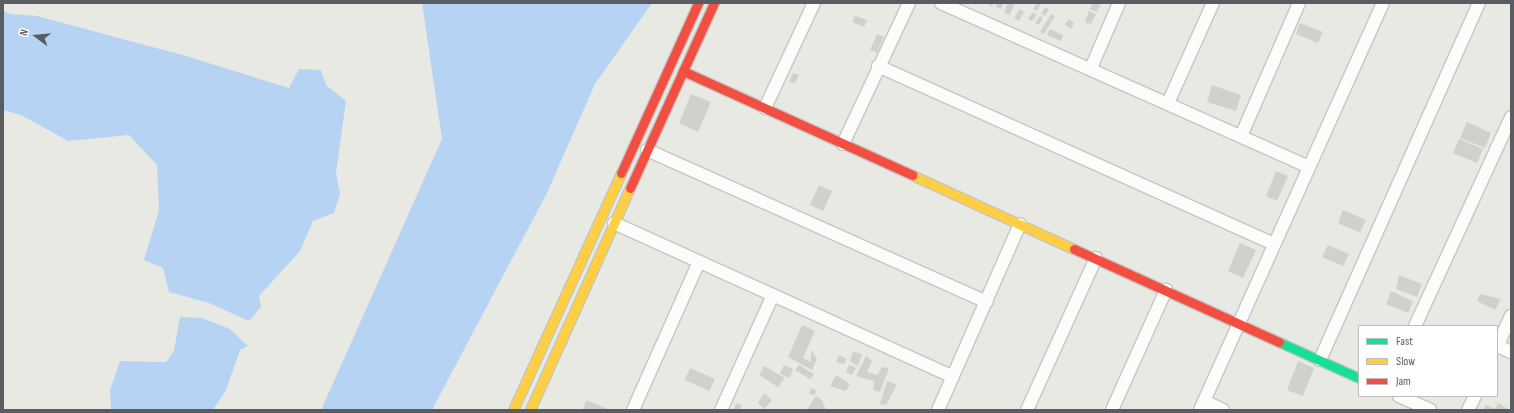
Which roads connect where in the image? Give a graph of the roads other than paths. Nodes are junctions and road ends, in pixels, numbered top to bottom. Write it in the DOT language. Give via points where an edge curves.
graph roads {
  1 [pos="698,3"];
  2 [pos="714,3"];
  3 [pos="814,3"];
  4 [pos="909,3"];
  5 [pos="941,3"];
  6 [pos="1119,3"];
  7 [pos="1213,3"];
  8 [pos="1299,3"];
  9 [pos="1383,3"];
  10 [pos="1479,3"];
  11 [pos="878,66"];
  12 [pos="1091,68"];
  13 [pos="683,71"];
  14 [pos="1168,104"];
  15 [pos="765,108"];
  16 [pos="1511,117"];
  17 [pos="1241,136"];
  18 [pos="842,144"];
  19 [pos="647,150"];
  20 [pos="1308,167"];
  21 [pos="614,223"];
  22 [pos="1020,224"];
  23 [pos="1274,244"];
  24 [pos="1096,258"];
  25 [pos="700,262"];
  26 [pos="1166,290"];
  27 [pos="773,296"];
  28 [pos="987,302"];
  29 [pos="1511,316"];
  30 [pos="1238,323"];
  31 [pos="1415,325"];
  32 [pos="1498,345"];
  33 [pos="1498,347"];
  34 [pos="1511,352"];
  35 [pos="1320,360"];
  36 [pos="953,377"];
  37 [pos="1358,378"];
  38 [pos="1401,397"];
  39 [pos="1474,397"];
  40 [pos="1202,406"];
  41 [pos="513,410"];
  42 [pos="530,410"];
  43 [pos="633,410"];
  44 [pos="721,410"];
  45 [pos="938,410"];
  46 [pos="1027,410"];
  47 [pos="1112,410"];
  48 [pos="1223,410"];
  49 [pos="1430,410"];
  50 [pos="1468,410"];
  1 -- 41 [label="street"];
  2 -- 13 [label="street"];
  3 -- 15 [label="street"];
  4 -- 11 [label="street"];
  5 -- 12 [label="street"];
  6 -- 12 [label="street"];
  7 -- 14 [label="street"];
  8 -- 17 [label="street"];
  9 -- 20 [label="street"];
  10 -- 35 [label="street"];
  11 -- 18 [label="street"];
  11 -- 23 [label="street"];
  12 -- 14 [label="street"];
  13 -- 15 [label="street"];
  13 -- 19 [label="street"];
  14 -- 17 [label="street"];
  15 -- 18 [label="street"];
  16 -- 31 [label="street"];
  17 -- 20 [label="street"];
  18 -- 22 [label="street"];
  19 -- 21 [label="street"];
  19 -- 28 [label="street"];
  20 -- 23 [label="street"];
  21 -- 25 [label="street"];
  21 -- 42 [label="street"];
  22 -- 24 [label="street"];
  22 -- 28 [label="street"];
  23 -- 30 [label="street"];
  24 -- 26 [label="street"];
  24 -- 46 [label="street"];
  25 -- 27 [label="street"];
  25 -- 43 [label="street"];
  26 -- 30 [label="street"];
  26 -- 47 [label="street"];
  27 -- 36 [label="street"];
  27 -- 44 [label="street"];
  28 -- 36 [label="street"];
  29 -- 32 [label="street"];
  30 -- 35 [label="street"];
  30 -- 40 [label="street"];
  33 -- 34 [label="street"];
  35 -- 37 [label="street"];
  36 -- 45 [label="street"];
  38 -- 49 [label="street"];
  39 -- 50 [label="street"];
  40 -- 48 [label="street"];
}
